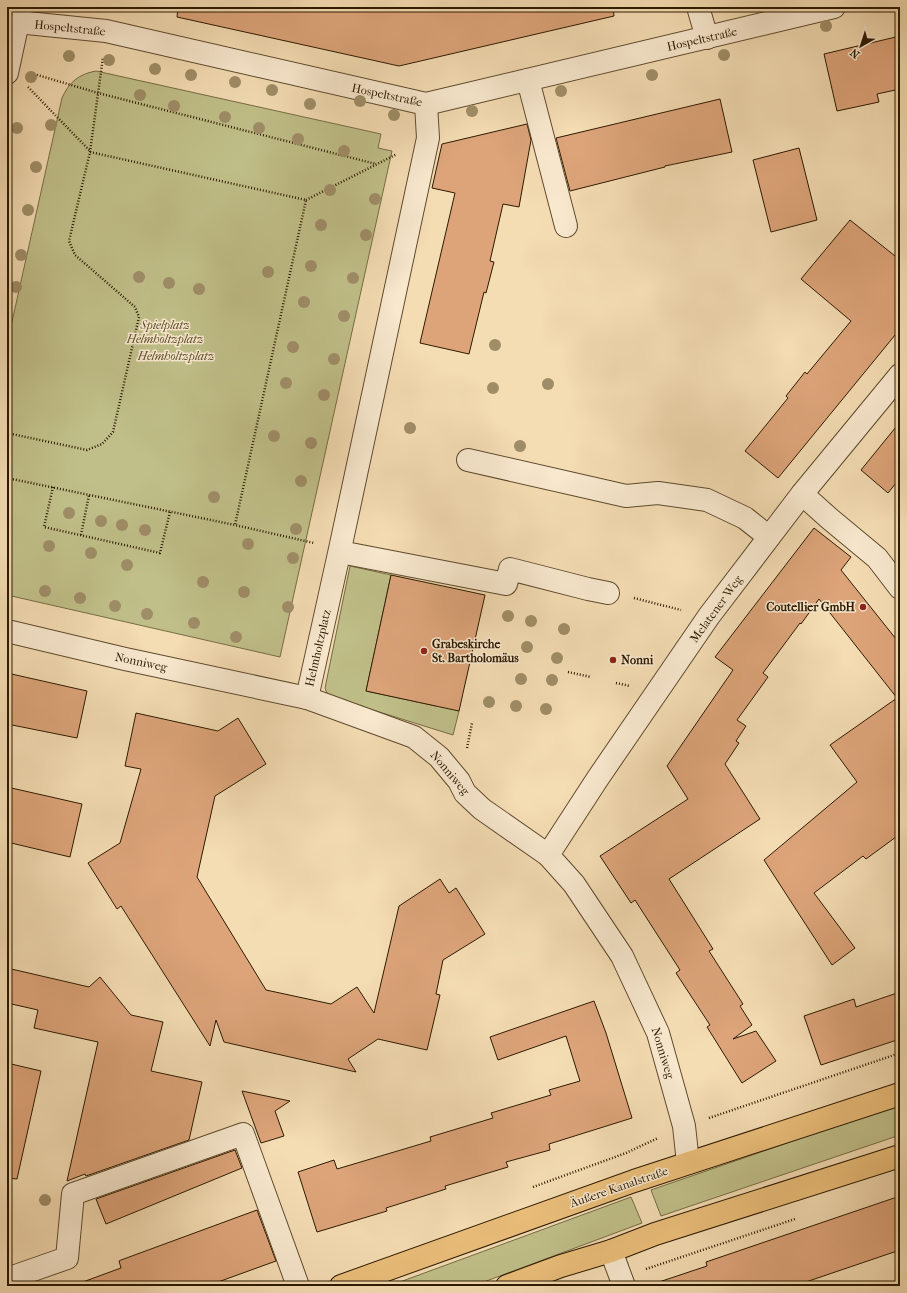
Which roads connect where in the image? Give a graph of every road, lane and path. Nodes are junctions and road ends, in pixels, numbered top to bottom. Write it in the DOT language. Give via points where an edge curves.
graph roads {
  1 [pos="698,7"];
  2 [pos="834,7"];
  3 [pos="15,17"];
  4 [pos="106,31"];
  5 [pos="707,38"];
  6 [pos="8,70"];
  7 [pos="528,80"];
  8 [pos="98,93"];
  9 [pos="426,104"];
  10 [pos="428,138"];
  11 [pos="90,152"];
  12 [pos="376,164"];
  13 [pos="306,200"];
  14 [pos="566,226"];
  15 [pos="900,375"];
  16 [pos="7,433"];
  17 [pos="468,460"];
  18 [pos="7,478"];
  19 [pos="53,487"];
  20 [pos="802,494"];
  21 [pos="89,495"];
  22 [pos="170,512"];
  23 [pos="234,525"];
  24 [pos="80,535"];
  25 [pos="769,537"];
  26 [pos="340,551"];
  27 [pos="900,588"];
  28 [pos="608,593"];
  29 [pos="645,601"];
  30 [pos="675,608"];
  31 [pos="7,631"];
  32 [pos="568,672"];
  33 [pos="591,677"];
  34 [pos="307,698"];
  35 [pos="472,723"];
  36 [pos="470,736"];
  37 [pos="548,855"];
  38 [pos="900,1052"];
  39 [pos="900,1094"];
  40 [pos="684,1126"];
  41 [pos="900,1156"];
  42 [pos="688,1163"];
  43 [pos="530,1188"];
  44 [pos="802,1217"];
  45 [pos="611,1251"];
  46 [pos="7,1279"];
  47 [pos="296,1280"];
  48 [pos="622,1282"];
  49 [pos="262,1286"];
  50 [pos="341,1286"];
  51 [pos="507,1286"];
  1 -- 5 [label="street"];
  2 -- 5 [label="street, Hospeltstraße"];
  3 -- 4 [label="street, Hospeltstraße"];
  3 -- 6 [label="street"];
  4 -- 8 [label="path"];
  4 -- 9 [label="street, Hospeltstraße"];
  5 -- 7 [label="street, Hospeltstraße"];
  6 -- 8 [label="path"];
  6 -- 11 [label="path"];
  7 -- 9 [label="street, Hospeltstraße"];
  7 -- 14 [label="street"];
  8 -- 11 [label="path"];
  8 -- 12 [label="path"];
  9 -- 10 [label="street, Helmholtzplatz"];
  10 -- 12 [label="path"];
  10 -- 26 [label="street, Helmholtzplatz"];
  11 -- 13 [label="path"];
  11 -- 16 [label="path" via="69,241 75,255 135,307 139,317 113,432 102,444 87,450"];
  12 -- 13 [label="path"];
  13 -- 23 [label="path"];
  15 -- 20 [label="street, Melatener Weg"];
  17 -- 25 [label="street" via="626,496 658,493 707,500 745,518"];
  18 -- 19 [label="path"];
  19 -- 21 [label="path"];
  19 -- 24 [label="path" via="44,527"];
  20 -- 25 [label="street, Melatener Weg"];
  20 -- 27 [label="street" via="877,558"];
  21 -- 22 [label="path"];
  21 -- 24 [label="path"];
  22 -- 23 [label="path"];
  22 -- 24 [label="path" via="160,553"];
  23 -- 26 [label="path"];
  25 -- 37 [label="street, Melatener Weg" via="709,616"];
  26 -- 28 [label="street" via="506,584 510,570"];
  26 -- 34 [label="street, Helmholtzplatz"];
  29 -- 30 [label="path"];
  31 -- 34 [label="street, Nonniweg"];
  32 -- 33 [label="path"];
  34 -- 37 [label="street, Nonniweg" via="414,737 439,757 459,781 465,793 482,809"];
  35 -- 36 [label="path"];
  37 -- 40 [label="street, Nonniweg" via="574,884 622,956 658,1033"];
  38 -- 40 [label="path"];
  39 -- 42 [label="main road, Äußere Kanalstraße"];
  40 -- 42 [label="street, Nonniweg"];
  40 -- 43 [label="path" via="626,1153"];
  41 -- 45 [label="main road" via="655,1234"];
  42 -- 50 [label="main road, Äußere Kanalstraße"];
  44 -- 48 [label="path"];
  45 -- 48 [label="street"];
  45 -- 51 [label="main road"];
  46 -- 47 [label="street" via="67,1258 74,1194 243,1134"];
  47 -- 49 [label="path"];
}
